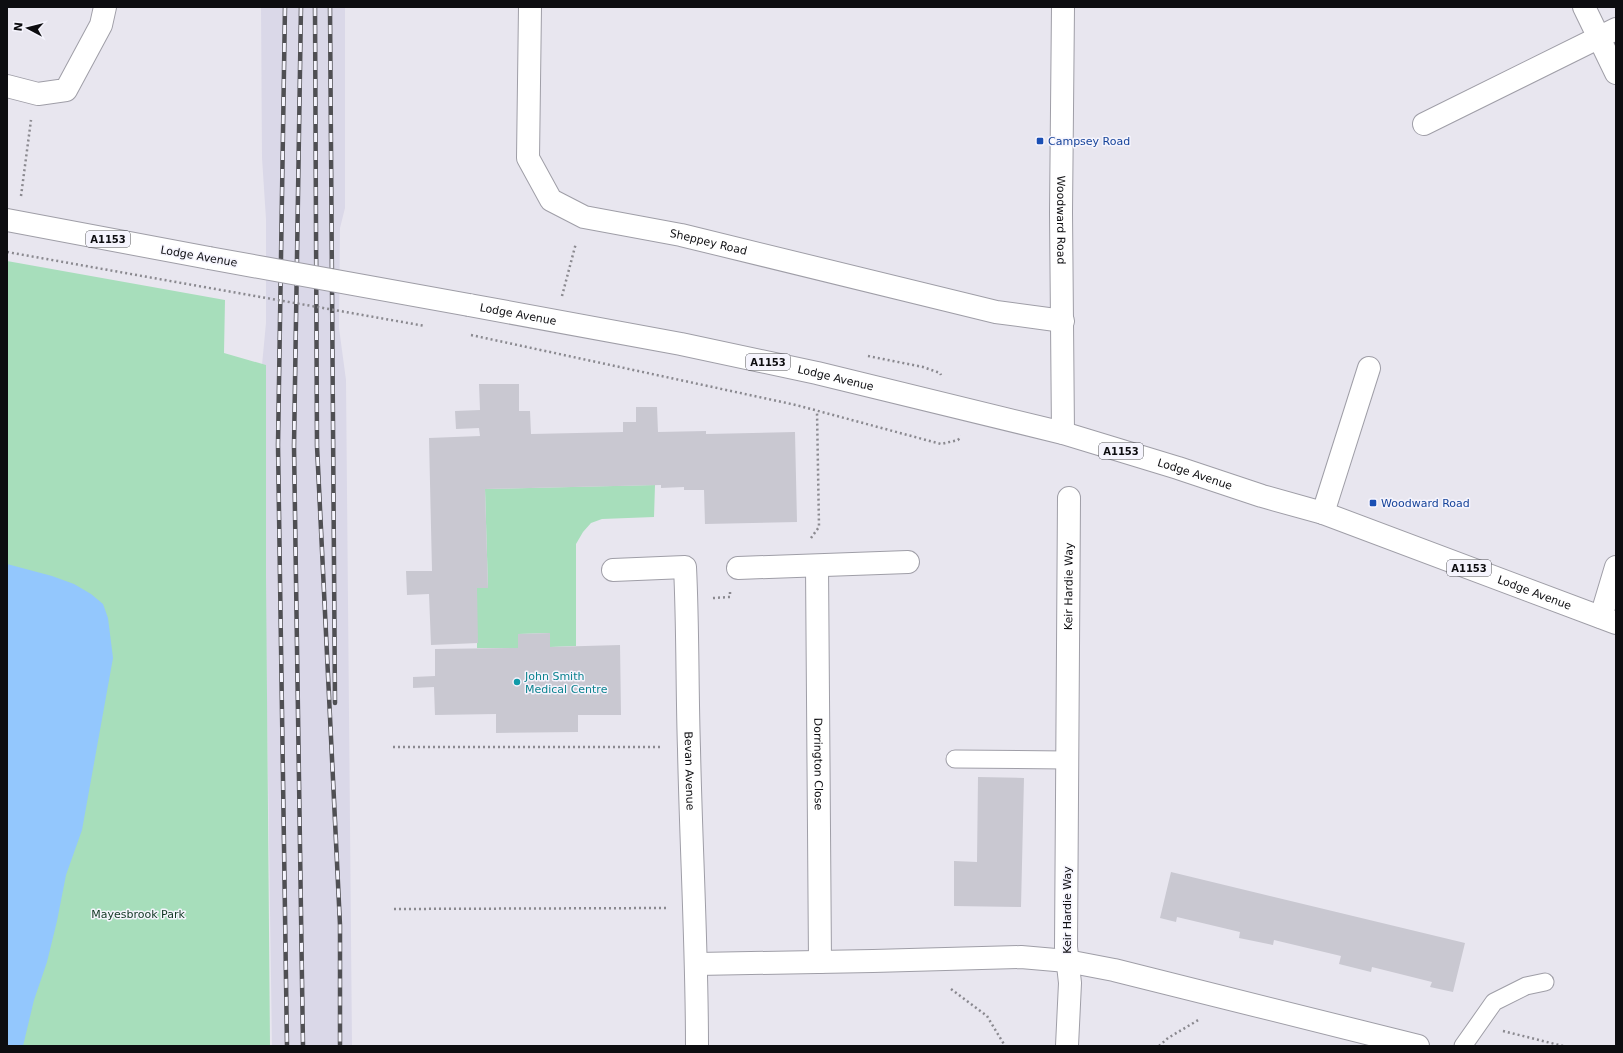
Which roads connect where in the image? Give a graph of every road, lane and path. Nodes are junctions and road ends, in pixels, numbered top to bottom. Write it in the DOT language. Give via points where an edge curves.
graph roads {
  1 [pos="106,7"];
  2 [pos="530,7"];
  3 [pos="1063,7"];
  4 [pos="1584,7"];
  5 [pos="1607,33"];
  6 [pos="1616,73"];
  7 [pos="7,86"];
  8 [pos="31,118"];
  9 [pos="1424,124"];
  10 [pos="23,181"];
  11 [pos="7,220"];
  12 [pos="576,241"];
  13 [pos="7,252"];
  14 [pos="566,278"];
  15 [pos="1063,321"];
  16 [pos="431,328"];
  17 [pos="469,334"];
  18 [pos="1369,368"];
  19 [pos="817,411"];
  20 [pos="976,412"];
  21 [pos="1064,433"];
  22 [pos="1069,498"];
  23 [pos="1323,513"];
  24 [pos="808,543"];
  25 [pos="908,562"];
  26 [pos="816,566"];
  27 [pos="1616,567"];
  28 [pos="738,568"];
  29 [pos="613,570"];
  30 [pos="730,590"];
  31 [pos="686,600"];
  32 [pos="1608,620"];
  33 [pos="393,747"];
  34 [pos="688,747"];
  35 [pos="954,759"];
  36 [pos="1067,760"];
  37 [pos="693,908"];
  38 [pos="394,909"];
  39 [pos="1067,961"];
  40 [pos="820,962"];
  41 [pos="697,964"];
  42 [pos="1545,982"];
  43 [pos="951,989"];
  44 [pos="1201,1019"];
  45 [pos="1477,1025"];
  46 [pos="697,1046"];
  47 [pos="1005,1046"];
  48 [pos="1067,1046"];
  49 [pos="1159,1046"];
  50 [pos="1418,1046"];
  51 [pos="1463,1046"];
  52 [pos="1563,1046"];
  1 -- 7 [label="street" via="101,24 66,90 38,94"];
  2 -- 15 [label="street, Sheppey Road" via="528,158 551,200 584,217 681,235 996,312"];
  3 -- 15 [label="street, Woodward Road"];
  4 -- 5 [label="street"];
  5 -- 6 [label="street"];
  5 -- 9 [label="street"];
  8 -- 10 [label="path"];
  11 -- 20 [label="street, Lodge Avenue / A1153, bridge" via="681,344 816,373"];
  12 -- 14 [label="path"];
  13 -- 16 [label="path, bridge"];
  15 -- 21 [label="street, Woodward Road"];
  17 -- 19 [label="path"];
  18 -- 23 [label="street"];
  19 -- 20 [label="path" via="941,444 958,440"];
  19 -- 24 [label="path" via="819,527"];
  20 -- 21 [label="street, Lodge Avenue / A1153"];
  21 -- 23 [label="street, Lodge Avenue / A1153"];
  22 -- 36 [label="street, Keir Hardie Way"];
  23 -- 32 [label="street, Lodge Avenue / A1153"];
  25 -- 26 [label="street"];
  26 -- 28 [label="street"];
  26 -- 40 [label="street, Dorrington Close"];
  27 -- 32 [label="street"];
  29 -- 31 [label="street, Bevan Avenue" via="685,567"];
  30 -- 31 [label="path" via="730,597"];
  31 -- 34 [label="street, Bevan Avenue"];
  33 -- 34 [label="path"];
  34 -- 37 [label="street, Bevan Avenue"];
  35 -- 36 [label="lane"];
  36 -- 39 [label="street, Keir Hardie Way"];
  37 -- 38 [label="path"];
  37 -- 41 [label="street, Bevan Avenue"];
  39 -- 40 [label="street" via="1021,957"];
  39 -- 48 [label="street" via="1070,983"];
  39 -- 50 [label="street, Keir Hardie Way" via="1114,970"];
  40 -- 41 [label="street"];
  41 -- 46 [label="street, Bevan Avenue"];
  42 -- 45 [label="lane" via="1526,986 1494,1002"];
  43 -- 47 [label="path" via="987,1016"];
  44 -- 49 [label="path"];
  45 -- 51 [label="lane"];
  45 -- 52 [label="path"];
}
